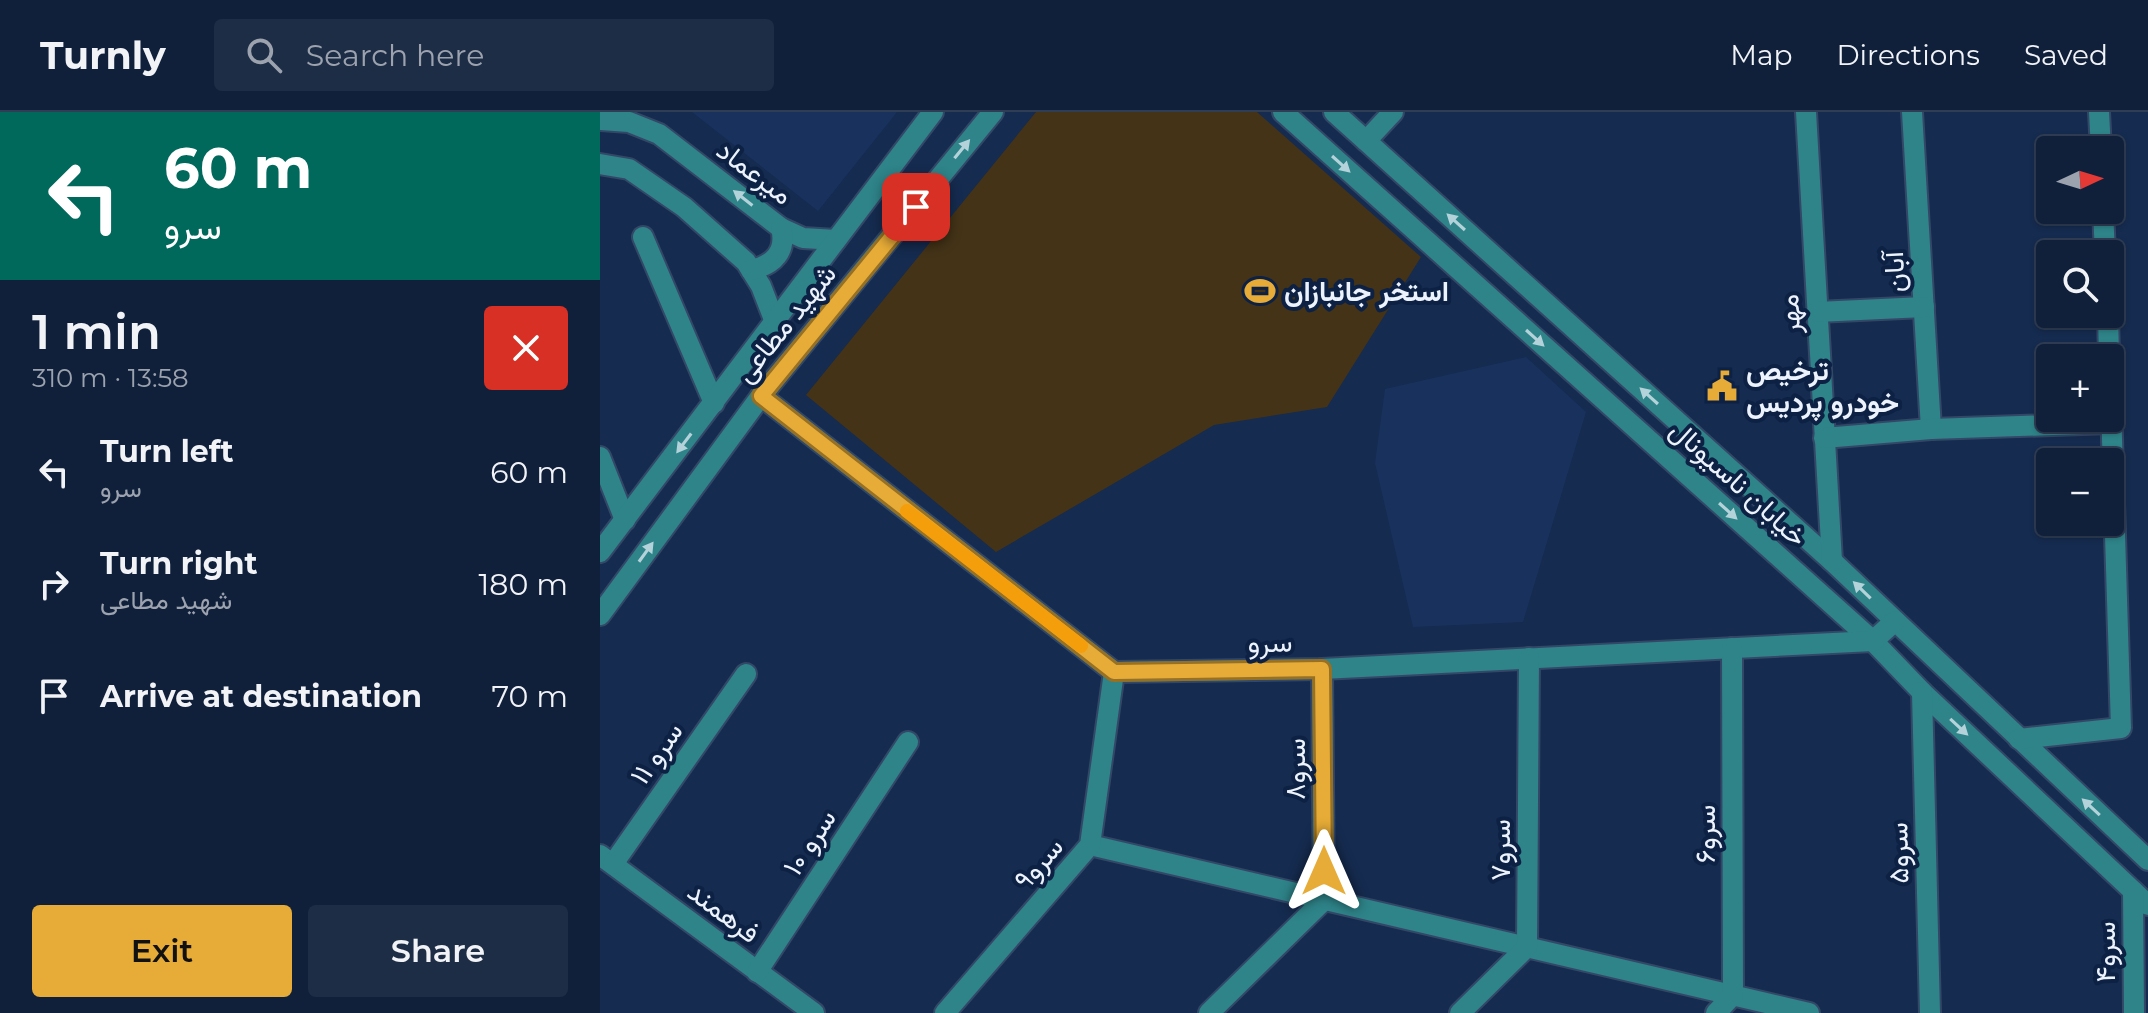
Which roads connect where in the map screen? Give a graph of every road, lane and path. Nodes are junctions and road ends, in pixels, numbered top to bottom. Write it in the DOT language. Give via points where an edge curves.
graph roads {
  1 [pos="933,112"];
  2 [pos="993,112"];
  3 [pos="1283,112"];
  4 [pos="1334,112"];
  5 [pos="1393,112"];
  6 [pos="1806,112"];
  7 [pos="1912,112"];
  8 [pos="2099,112"];
  9 [pos="600,120"];
  10 [pos="2100,136"];
  11 [pos="1366,141"];
  12 [pos="600,164"];
  13 [pos="781,228"];
  14 [pos="643,237"];
  15 [pos="836,240"];
  16 [pos="751,270"];
  17 [pos="1924,307"];
  18 [pos="1817,312"];
  19 [pos="775,322"];
  20 [pos="761,396"];
  21 [pos="714,403"];
  22 [pos="2036,426"];
  23 [pos="1931,429"];
  24 [pos="2112,432"];
  25 [pos="1824,438"];
  26 [pos="600,457"];
  27 [pos="625,520"];
  28 [pos="600,552"];
  29 [pos="1832,561"];
  30 [pos="600,615"];
  31 [pos="1895,621"];
  32 [pos="1873,641"];
  33 [pos="1732,648"];
  34 [pos="1529,658"];
  35 [pos="1322,669"];
  36 [pos="1114,672"];
  37 [pos="746,674"];
  38 [pos="1922,692"];
  39 [pos="2019,739"];
  40 [pos="908,742"];
  41 [pos="1090,845"];
  42 [pos="606,859"];
  43 [pos="2148,860"];
  44 [pos="2141,898"];
  45 [pos="1324,900"];
  46 [pos="1527,947"];
  47 [pos="757,972"];
  48 [pos="1733,995"];
  49 [pos="814,1013"];
  50 [pos="945,1013"];
  51 [pos="1209,1013"];
  52 [pos="1460,1013"];
  53 [pos="1716,1013"];
  54 [pos="1809,1013"];
  55 [pos="1930,1013"];
  56 [pos="2134,1013"];
  1 -- 15 [label="street, شهید مطاعی"];
  20 -- 2 [label="street, شهید مطاعی, one-way"];
  3 -- 32 [label="street, خیابان ناسیونال, one-way"];
  4 -- 11 [label="street, خیابان ناسیونال"];
  5 -- 11 [label="street"];
  6 -- 18 [label="street, مهر"];
  7 -- 17 [label="street, آبان"];
  8 -- 10 [label="street"];
  13 -- 9 [label="street, میرعماد, one-way" via="659,134 629,122"];
  29 -- 11 [label="street, خیابان ناسیونال, one-way"];
  12 -- 16 [label="street" via="629,169 684,207"];
  13 -- 15 [label="street, میرعماد" via="803,238"];
  13 -- 16 [label="street" via="780,254"];
  14 -- 21 [label="street"];
  15 -- 19 [label="street, شهید مطاعی"];
  16 -- 19 [label="street"];
  17 -- 18 [label="street"];
  17 -- 23 [label="street, آبان"];
  18 -- 25 [label="street, مهر"];
  19 -- 21 [label="street, شهید مطاعی"];
  30 -- 20 [label="street, شهید مطاعی, one-way"];
  20 -- 36 [label="street"];
  21 -- 27 [label="street, شهید مطاعی, one-way"];
  22 -- 23 [label="street"];
  23 -- 25 [label="street"];
  24 -- 39 [label="street" via="2121,728"];
  25 -- 29 [label="street, مهر"];
  26 -- 27 [label="street"];
  27 -- 28 [label="street, شهید مطاعی"];
  31 -- 29 [label="street, خیابان ناسیونال, one-way"];
  31 -- 32 [label="street"];
  31 -- 39 [label="street, خیابان ناسیونال"];
  32 -- 33 [label="street, سرو"];
  32 -- 38 [label="street, خیابان ناسیونال"];
  33 -- 34 [label="street, سرو"];
  33 -- 48 [label="street, سرو۶"];
  34 -- 35 [label="street, سرو"];
  34 -- 46 [label="street, سرو۷"];
  35 -- 36 [label="street, سرو"];
  35 -- 45 [label="street, سرو۸"];
  36 -- 41 [label="street, سرو۹"];
  37 -- 42 [label="street, ۱۱ سرو"];
  38 -- 44 [label="street, خیابان ناسیونال, one-way"];
  38 -- 55 [label="street, سرو۵"];
  43 -- 39 [label="street, خیابان ناسیونال, one-way"];
  40 -- 47 [label="street, سرو ۱۰"];
  41 -- 45 [label="street"];
  41 -- 50 [label="street, سرو۹"];
  42 -- 47 [label="street, فرهمند"];
  44 -- 56 [label="street, سرو۴"];
  45 -- 46 [label="street"];
  45 -- 51 [label="street"];
  46 -- 48 [label="street"];
  46 -- 52 [label="street"];
  47 -- 49 [label="street, فرهمند"];
  48 -- 53 [label="street"];
  48 -- 54 [label="street"];
}
